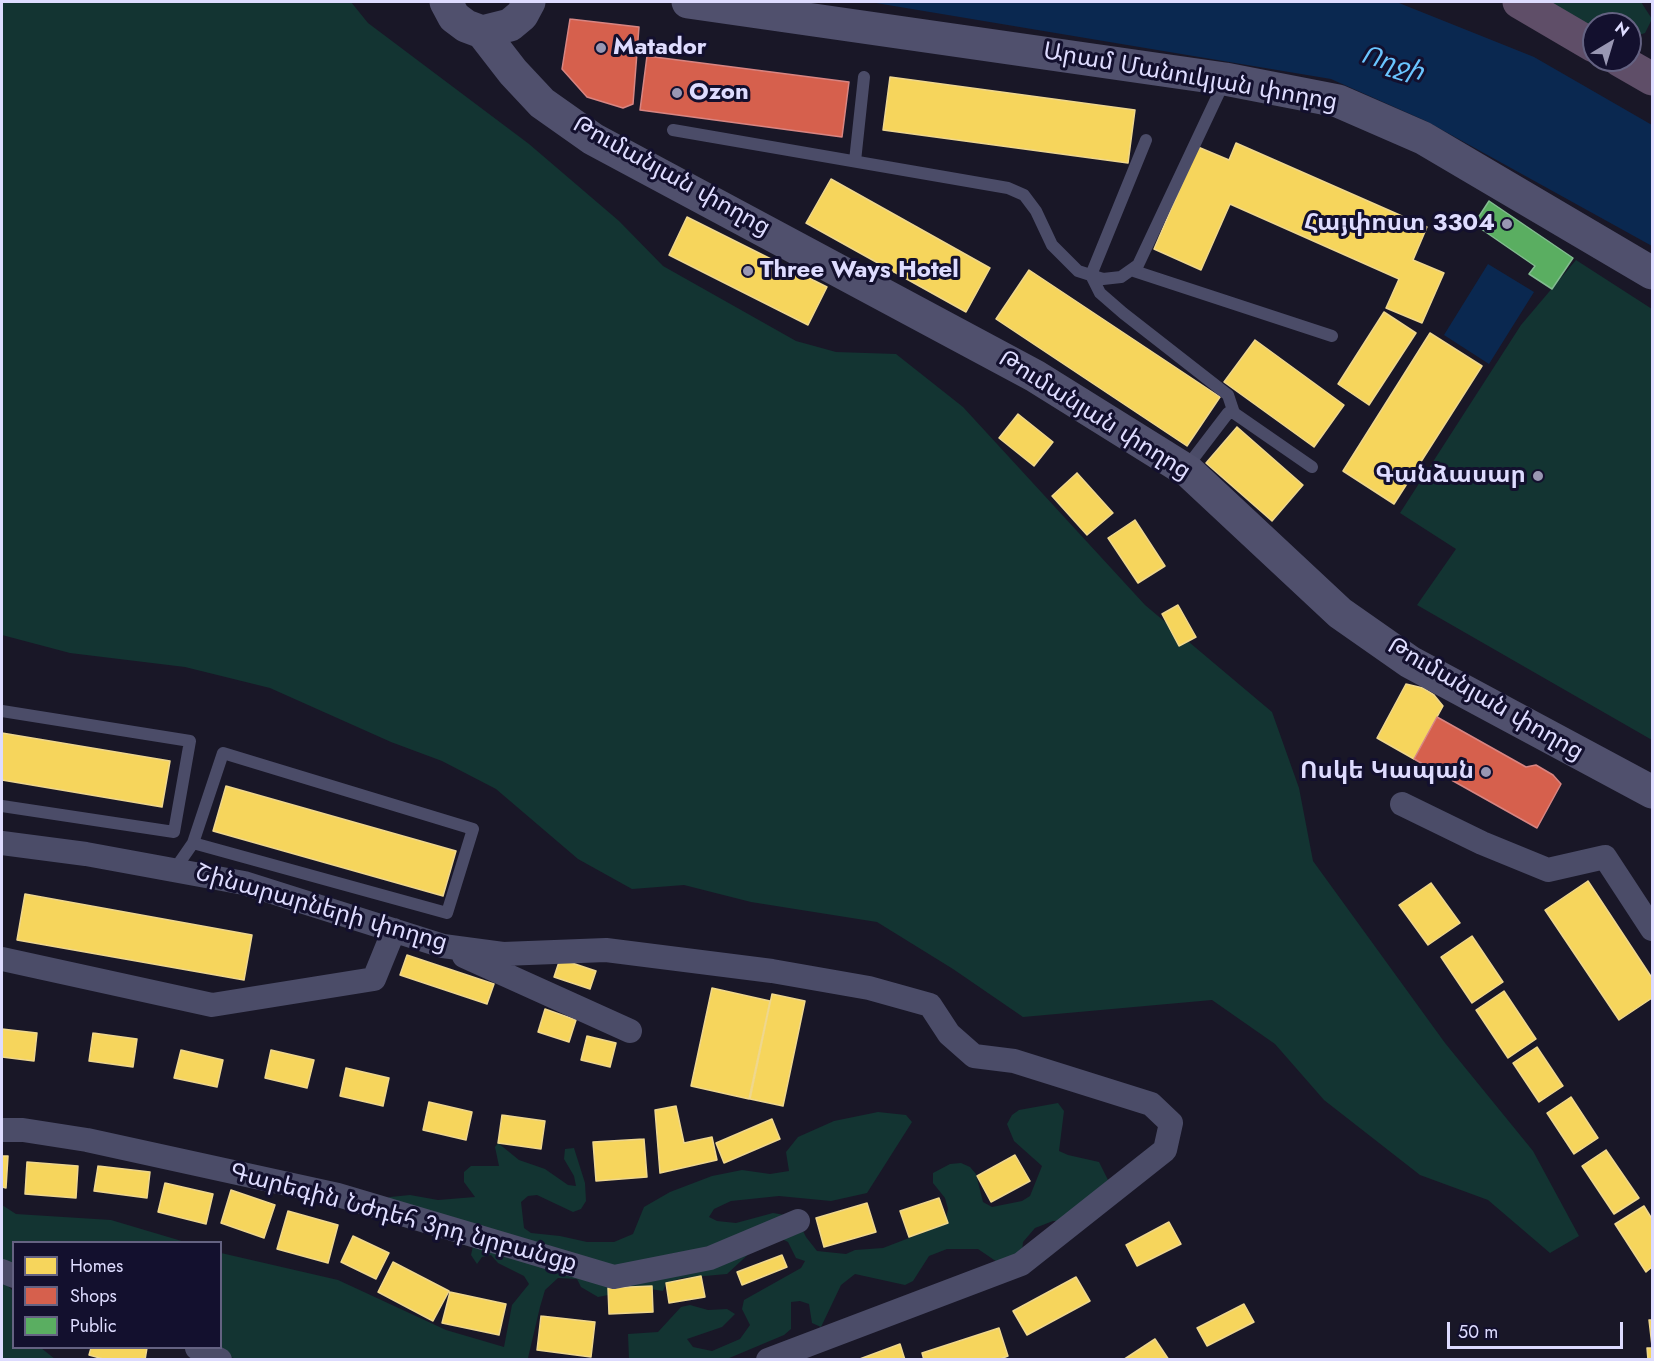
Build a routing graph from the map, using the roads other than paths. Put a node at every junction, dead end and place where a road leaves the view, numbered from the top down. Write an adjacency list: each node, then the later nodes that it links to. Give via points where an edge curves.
1 (446, 2): 4 (street, via 454,17 466,26)
2 (688, 2): 7 (street, Արամ Մանուկյան փողոց)
3 (1519, 2): 5 (highway)
4 (507, 20): 17 (street, Թումանյան փողոց, via 513,72 542,103 593,139 1035,376)
5 (1582, 39)
6 (864, 77): 10 (lane)
7 (1225, 80): 11 (lane, via 1138,265); 12 (street, Արամ Մանուկյան փողոց, via 1338,101 1412,134)
8 (673, 130): 10 (lane)
9 (1146, 140): 13 (lane)
10 (855, 161): 13 (lane, via 996,185 1024,195 1052,245 1078,271)
11 (1131, 270): 13 (lane, via 1121,277 1103,279); 14 (lane)
12 (1653, 273)
13 (1091, 275): 15 (lane, via 1100,292 1122,313 1228,395)
14 (1332, 336)
15 (1234, 412): 16 (lane); 17 (lane, via 1228,413)
16 (1312, 467)
17 (1185, 469): 19 (street, Թումանյան փողոց, via 1340,613 1410,662)
18 (2, 711): 21 (lane, via 190,741 174,832)
19 (1653, 792)
20 (1402, 804): 25 (street, via 1548,870 1605,857)
21 (2, 806)
22 (2, 843): 24 (street, Շինարարների փողոց)
23 (193, 843): 23 (lane, via 223,753 473,829 447,914); 24 (lane)
24 (175, 869): 26 (street, Շինարարների փողոց, via 244,883)
25 (1653, 929)
26 (394, 930): 27 (street, Շինարարների փողոց); 28 (street, via 374,979 212,1005)
27 (442, 946): 29 (street); 34 (street, Շինարարների փողոց, via 503,954 606,950 869,988 930,1005 949,1034 974,1056 1014,1061 1151,1104 1171,1123 1165,1150 1021,1264)
28 (2, 959)
29 (630, 1031)
30 (2, 1131): 31 (street, Գարեգին Նժդեհ 3րդ նրբանցք, via 23,1130 87,1140 338,1195 614,1277 710,1258)
31 (798, 1221)
32 (201, 1349): 33 (street)
33 (220, 1359)
34 (768, 1359)

